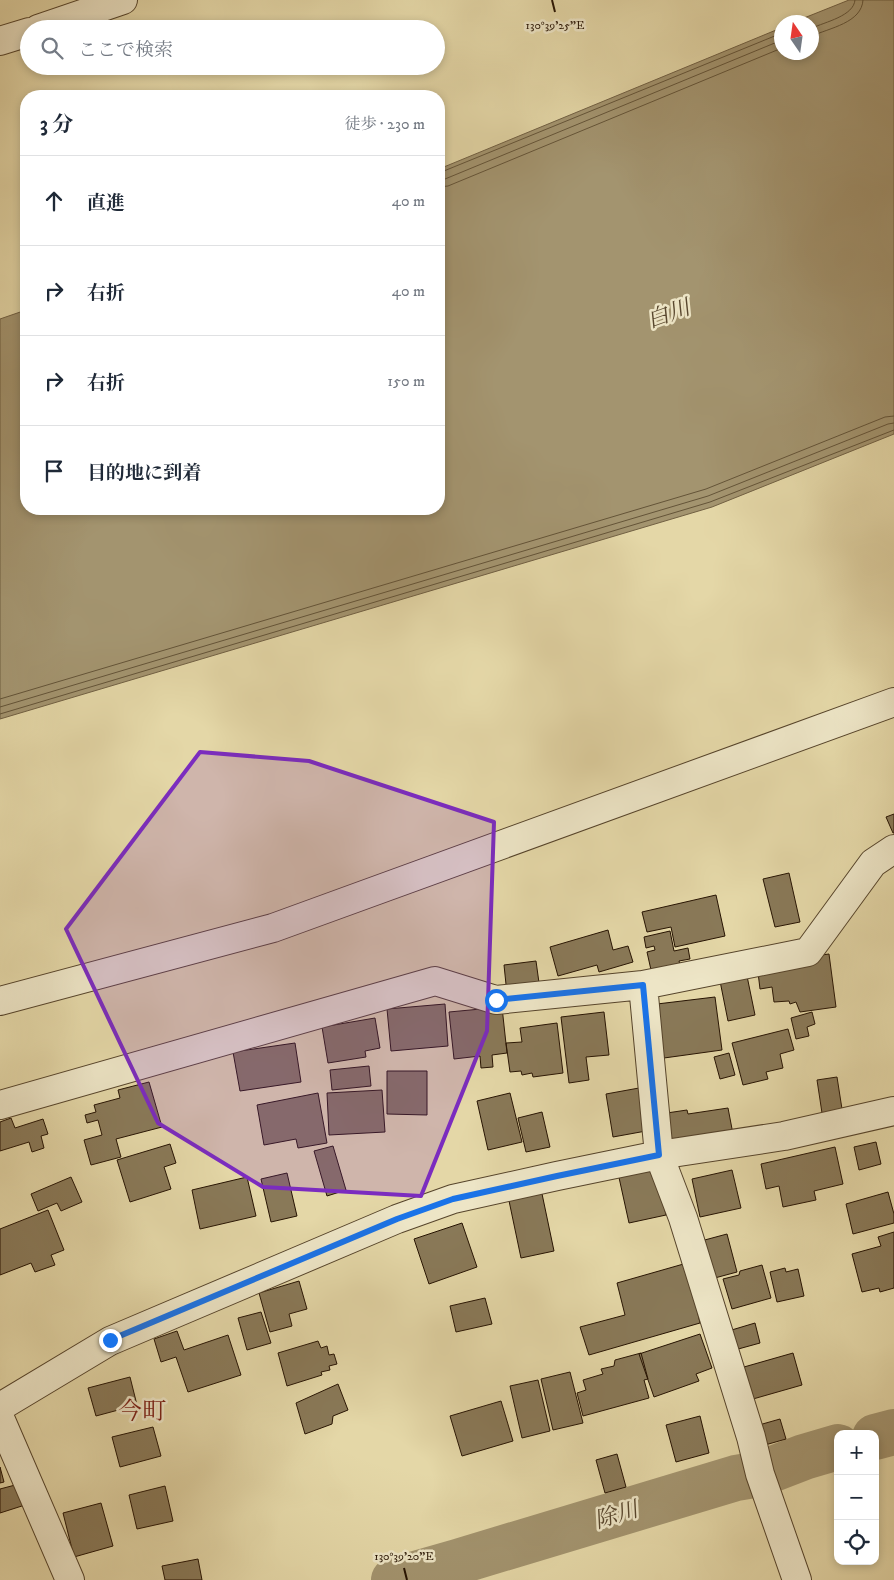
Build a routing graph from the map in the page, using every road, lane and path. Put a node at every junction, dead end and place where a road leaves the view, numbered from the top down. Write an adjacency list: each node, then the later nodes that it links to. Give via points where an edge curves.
1 (123, 0): 2 (street)
2 (64, 20)
3 (20, 35): 4 (street)
4 (0, 41)
5 (894, 702): 8 (street, via 273,928)
6 (894, 849): 7 (street, via 873,863 808,952)
7 (643, 985): 9 (street, via 496,1000 435,981); 11 (street)
8 (0, 1001)
9 (0, 1105)
10 (894, 1111): 11 (street, via 784,1136)
11 (659, 1155): 12 (street, via 453,1199 397,1219 110,1340); 15 (street, via 683,1218 760,1474)
12 (0, 1406)
13 (0, 1418): 14 (street)
14 (70, 1580)
15 (797, 1580)

